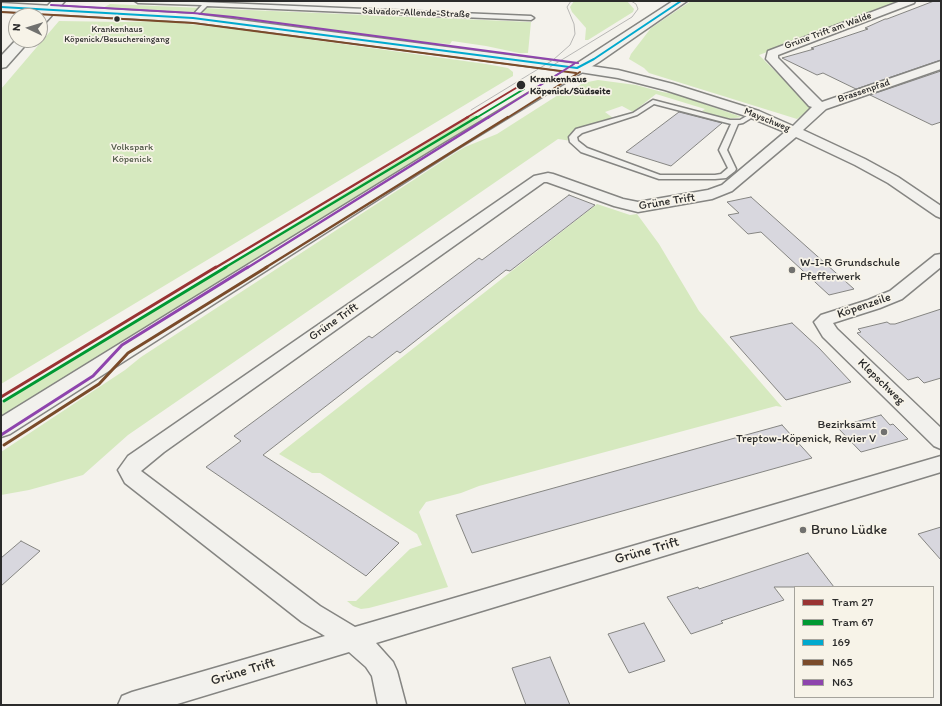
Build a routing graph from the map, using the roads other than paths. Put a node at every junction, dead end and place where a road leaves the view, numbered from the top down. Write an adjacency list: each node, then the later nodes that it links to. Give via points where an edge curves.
1 (138, 1): 6 (lane, Salvador-Allende-Straße)
2 (266, 1): 8 (lane)
3 (308, 1): 10 (lane)
4 (680, 1): 17 (main road)
5 (910, 1): 18 (street, Grüne Trift am Walde, via 772,53 772,59 814,103)
6 (206, 4): 8 (lane, Salvador-Allende-Straße); 12 (lane)
7 (55, 5): 9 (main road); 11 (main road); 12 (main road)
8 (262, 6): 10 (lane, Salvador-Allende-Straße)
9 (1, 7)
10 (303, 8): 13 (lane, Salvador-Allende-Straße)
11 (48, 12)
12 (193, 18): 17 (main road, via 301,30)
13 (531, 18)
14 (16, 48): 15 (main road)
15 (1, 64)
16 (941, 65): 18 (street, Brassenpfad)
17 (577, 68): 19 (street, Mayschweg, via 618,74 669,87); 25 (main road)
18 (821, 106): 21 (street, Brassenpfad)
19 (754, 114): 20 (lane, via 741,122); 21 (street, Mayschweg)
20 (735, 122): 20 (lane, via 653,102 635,114 579,132 573,137 574,142 584,150 660,177 715,177 723,176 732,169 723,150)
21 (795, 131): 22 (street, Mayschweg, via 886,176); 30 (street, Grüne Trift, via 727,188 685,200 633,207 548,177 539,179 156,447 129,470 133,477 303,609)
22 (941, 213)
23 (941, 259): 24 (street, Köpenzeile, via 896,295)
24 (823, 322): 28 (street, Klepschweg, via 830,333)
25 (125, 349): 26 (main road); 27 (main road, via 96,380)
26 (1, 428)
27 (1, 441)
28 (941, 441)
29 (941, 464): 30 (street, Grüne Trift)
30 (353, 639): 31 (street, Grüne Trift); 32 (street, via 384,671)
31 (132, 705)
32 (392, 705)

